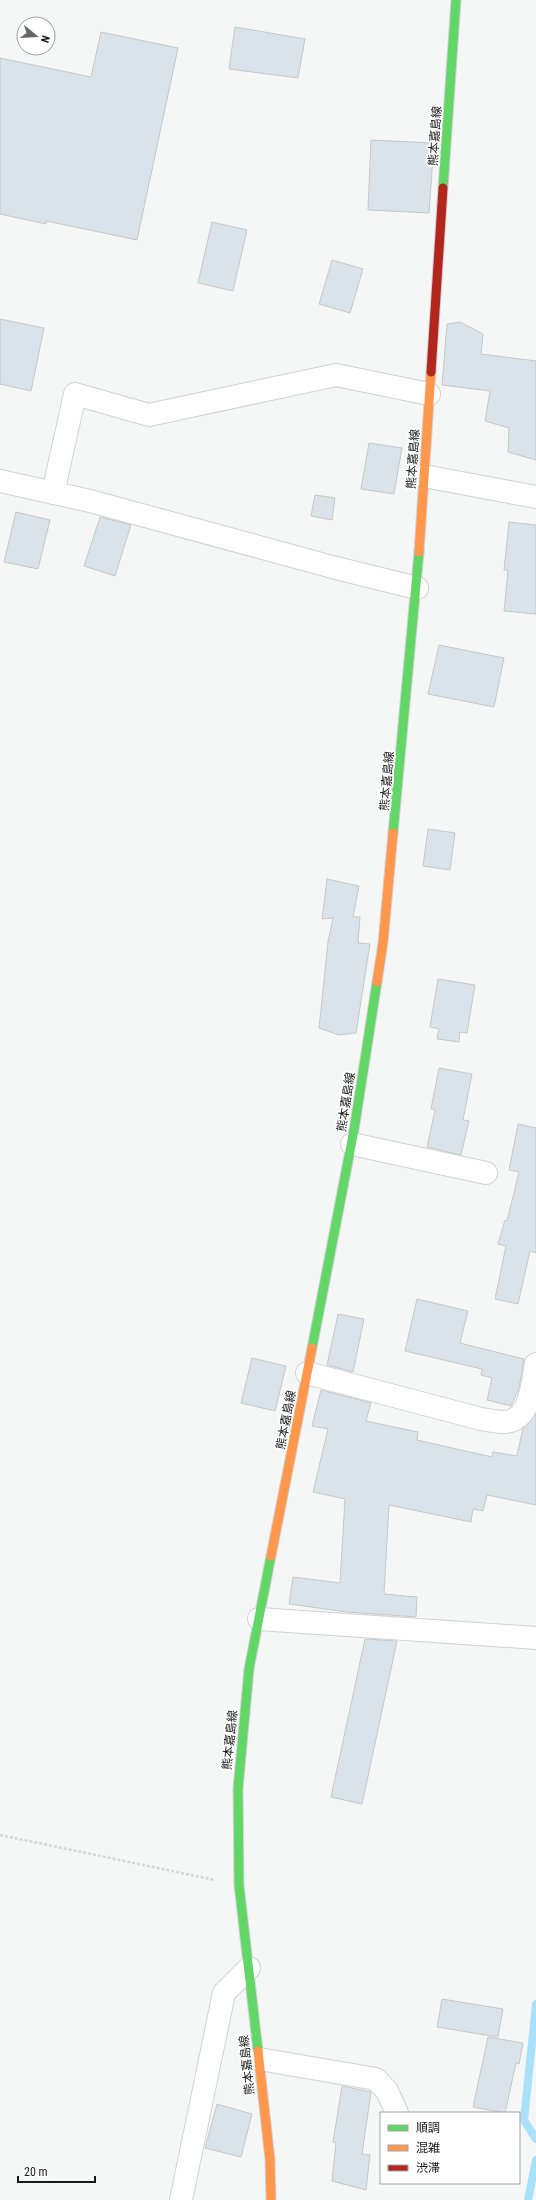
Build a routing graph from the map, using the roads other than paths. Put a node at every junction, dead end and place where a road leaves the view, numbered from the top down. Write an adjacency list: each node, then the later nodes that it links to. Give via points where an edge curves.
1 (456, 0): 2 (main road, 熊本嘉島線)
2 (429, 394): 3 (main road, 熊本嘉島線); 5 (street, via 336,375 149,415 75,394)
3 (424, 476): 6 (street); 7 (main road, 熊本嘉島線)
4 (0, 481): 5 (street)
5 (53, 493): 7 (street)
6 (536, 497)
7 (417, 588): 8 (main road, 熊本嘉島線, via 383,943)
8 (352, 1144): 9 (street); 11 (main road, 熊本嘉島線)
9 (486, 1173)
10 (536, 1364): 11 (street, via 526,1407 521,1416 505,1422 481,1419)
11 (307, 1373): 12 (main road, 熊本嘉島線)
12 (259, 1618): 13 (street); 14 (main road, 熊本嘉島線, via 249,1669 238,1788 239,1885)
13 (536, 1638)
14 (249, 1968): 15 (main road, 熊本嘉島線); 17 (street, via 224,1993)
15 (259, 2059): 16 (street, via 376,2079 387,2091); 18 (main road, 熊本嘉島線, via 270,2160)
16 (397, 2112)
17 (181, 2200)
18 (271, 2200)

